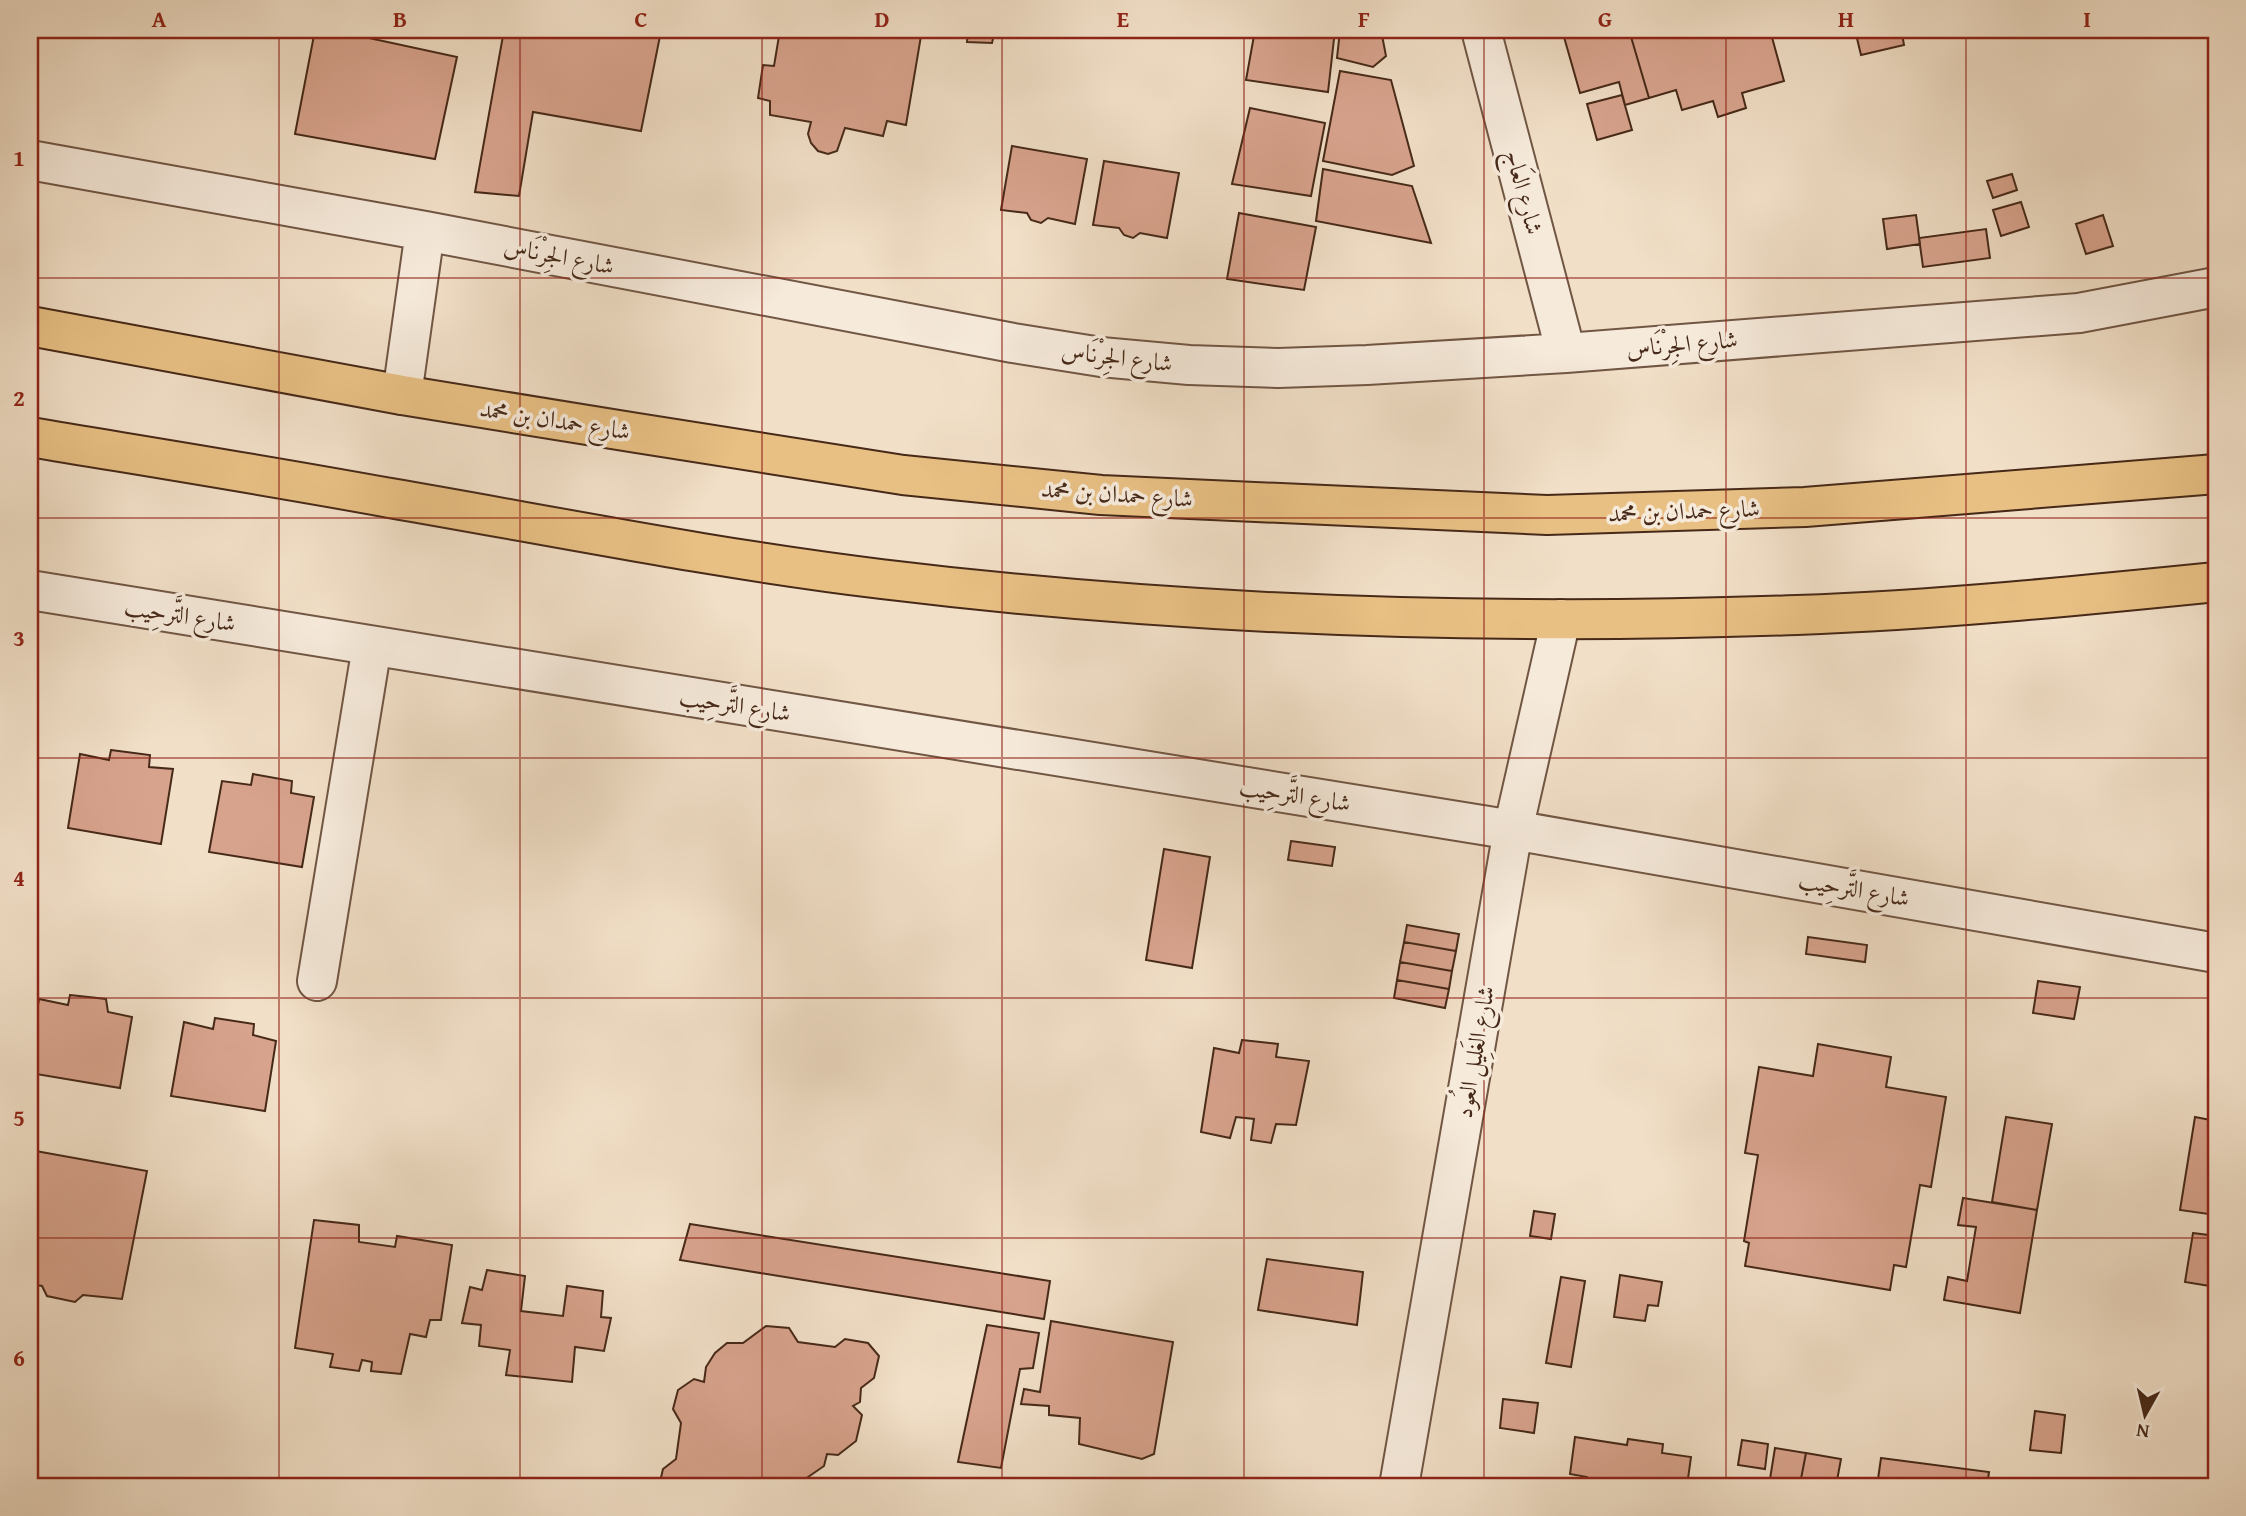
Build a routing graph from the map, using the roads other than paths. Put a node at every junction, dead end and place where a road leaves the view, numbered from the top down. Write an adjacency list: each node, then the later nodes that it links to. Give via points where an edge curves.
1 (1481, 30): 6 (street, شارع العَاج)
2 (30, 160): 3 (street, شارع الجِرْنَاس)
3 (425, 231): 6 (street, شارع الجِرْنَاس, via 1101,357 1278,368); 7 (street)
4 (2216, 287): 6 (street, شارع الجِرْنَاس, via 2079,313)
5 (30, 326): 7 (main road, شارع حمدان بن محمد)
6 (1566, 353)
7 (402, 395): 9 (main road, شارع حمدان بن محمد, via 903,475 1101,495 1352,507 1547,515 1805,507)
8 (30, 438): 14 (main road, via 880,579 1313,614)
9 (2216, 474)
10 (2216, 582): 12 (main road)
11 (30, 590): 15 (street, شارع التَّرحِيب)
12 (2068, 597): 13 (main road); 14 (main road, via 1801,615)
13 (2216, 606)
14 (1561, 619): 16 (street, شارع الغَلِيل العُود)
15 (372, 646): 16 (street, شارع التَّرحِيب); 18 (street)
16 (1513, 830): 17 (street, شارع التَّرحِيب); 19 (street, شارع الغَلِيل العُود)
17 (2216, 953)
18 (317, 981)
19 (1399, 1486)

